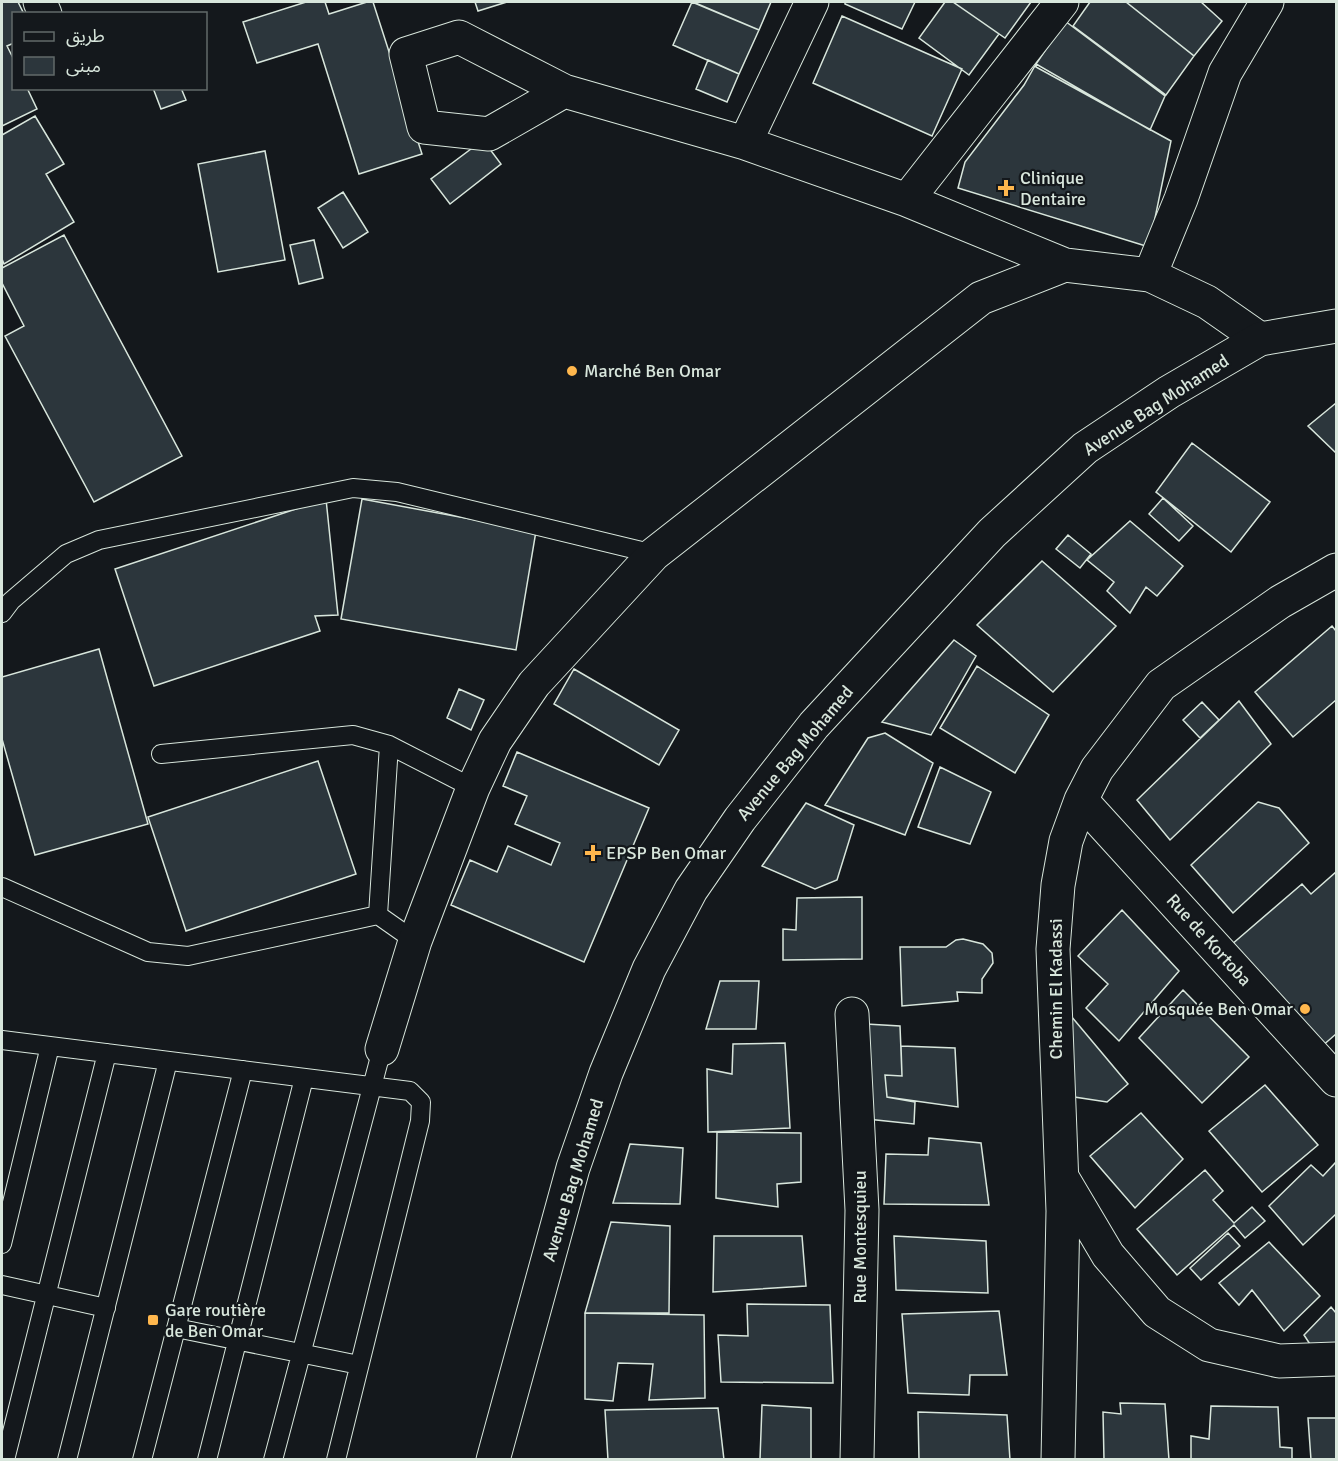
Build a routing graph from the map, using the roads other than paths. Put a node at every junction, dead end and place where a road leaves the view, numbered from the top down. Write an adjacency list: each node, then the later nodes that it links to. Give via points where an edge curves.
1 (812, 2): 5 (street)
2 (1062, 2): 6 (street)
3 (1267, 2): 8 (street, via 1225,73)
4 (564, 91): 5 (street)
5 (745, 143): 6 (street)
6 (907, 200): 7 (street)
7 (1065, 265): 8 (street); 11 (street, via 981,298)
8 (1150, 275): 10 (street, via 1207,302)
9 (1336, 326): 10 (street, Avenue Bag Mohamed)
10 (1260, 339): 47 (street, Avenue Bag Mohamed, via 1085,448 992,533 814,725 740,819 691,890 649,969 606,1073 573,1168)
11 (654, 554): 13 (lane, via 397,492 353,488 99,540 66,554); 16 (street, via 534,684 495,741)
12 (1335, 573): 17 (street, Chemin El Kadassi, via 1263,614 1161,685 1097,769)
13 (2, 613)
14 (389, 745): 15 (lane, via 353,735); 16 (lane); 19 (lane)
15 (161, 754)
16 (473, 788): 20 (street)
17 (1081, 800): 29 (street, Rue de Kortoba); 31 (street, Chemin El Kadassi, via 1065,841 1053,949)
18 (2, 886): 19 (lane, via 148,952 188,956)
19 (378, 915): 20 (lane)
20 (416, 941): 24 (street)
21 (852, 1014): 48 (street, Rue Montesquieu, via 862,1210)
22 (2, 1040): 23 (lane)
23 (50, 1046): 25 (lane); 32 (lane)
24 (382, 1049): 30 (lane)
25 (107, 1053): 26 (lane); 34 (lane)
26 (168, 1061): 27 (lane); 35 (lane)
27 (243, 1070): 28 (lane); 36 (lane)
28 (304, 1078): 30 (lane); 37 (lane)
29 (1336, 1080)
30 (371, 1087): 38 (lane); 40 (lane, via 410,1091 421,1102 420,1121)
31 (1060, 1174): 39 (street, via 1108,1255 1157,1312 1209,1345 1279,1361); 49 (street, Chemin El Kadassi, via 1063,1210)
32 (2, 1244)
33 (2, 1286): 34 (lane)
34 (46, 1296): 35 (lane); 41 (lane)
35 (106, 1308): 42 (lane)
36 (176, 1328): 37 (lane); 43 (lane)
37 (237, 1340): 38 (lane); 44 (lane)
38 (301, 1353): 40 (lane); 45 (lane)
39 (1336, 1359)
40 (359, 1365): 46 (lane)
41 (5, 1460)
42 (67, 1460)
43 (142, 1460)
44 (207, 1460)
45 (273, 1460)
46 (336, 1460)
47 (493, 1460)
48 (857, 1460)
49 (1058, 1460)

